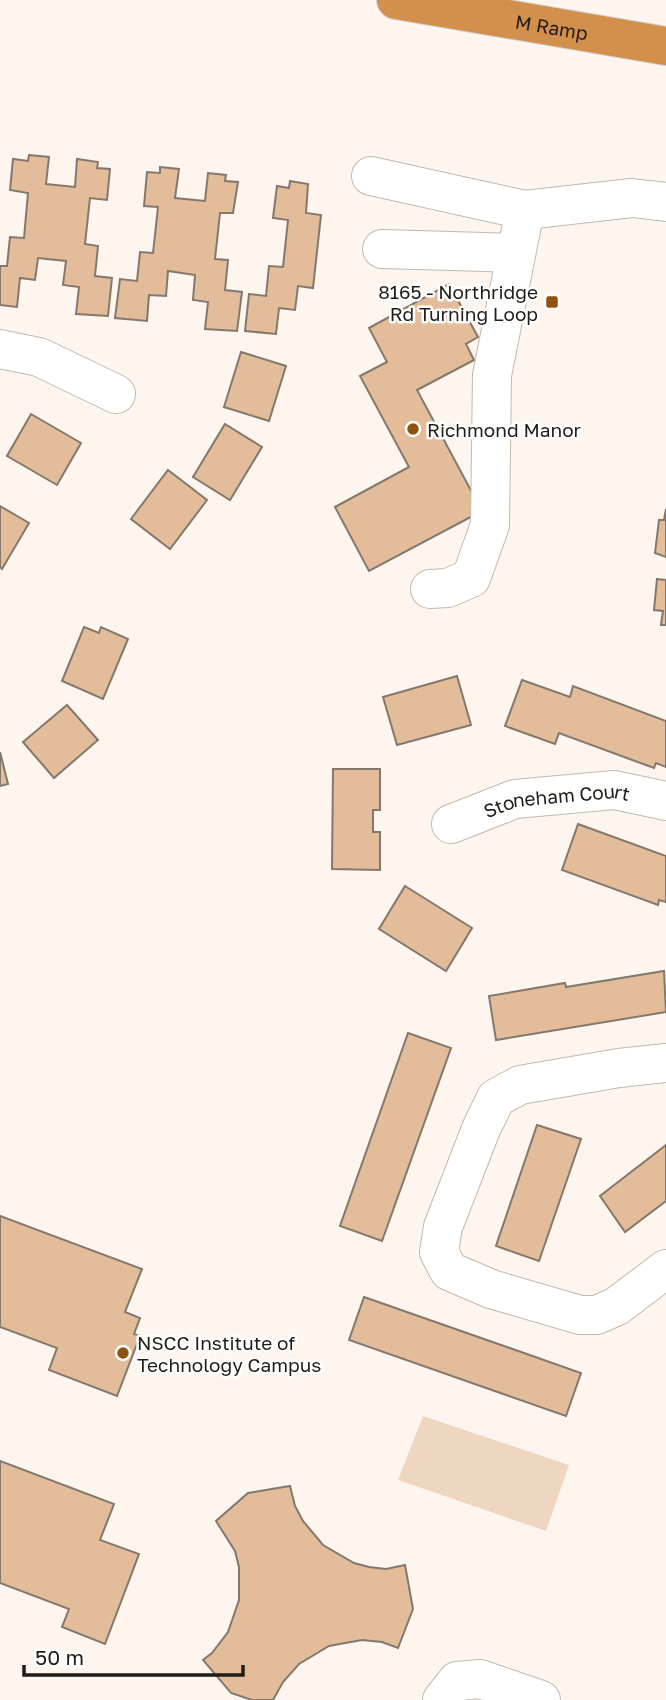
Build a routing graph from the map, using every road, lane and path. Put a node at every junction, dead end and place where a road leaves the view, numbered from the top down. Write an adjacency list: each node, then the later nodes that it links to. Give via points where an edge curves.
1 (396, 0): 2 (highway, M Ramp)
2 (666, 46)
3 (371, 176): 5 (street)
4 (666, 202): 5 (street, via 632,198)
5 (525, 210): 7 (street)
6 (382, 248): 7 (street)
7 (516, 253): 10 (street, via 492,374 490,525 471,578 448,588)
8 (0, 349): 9 (street, via 39,357)
9 (116, 394)
10 (429, 589)
11 (666, 802): 12 (street, Stoneham Court, via 614,790 515,799)
12 (451, 824)
13 (666, 1063): 14 (street, via 520,1085 496,1098 443,1227 439,1252 449,1272 580,1315 597,1315 617,1306)
14 (666, 1269)
15 (442, 1700): 16 (street, via 457,1681 480,1679)
16 (541, 1700)

